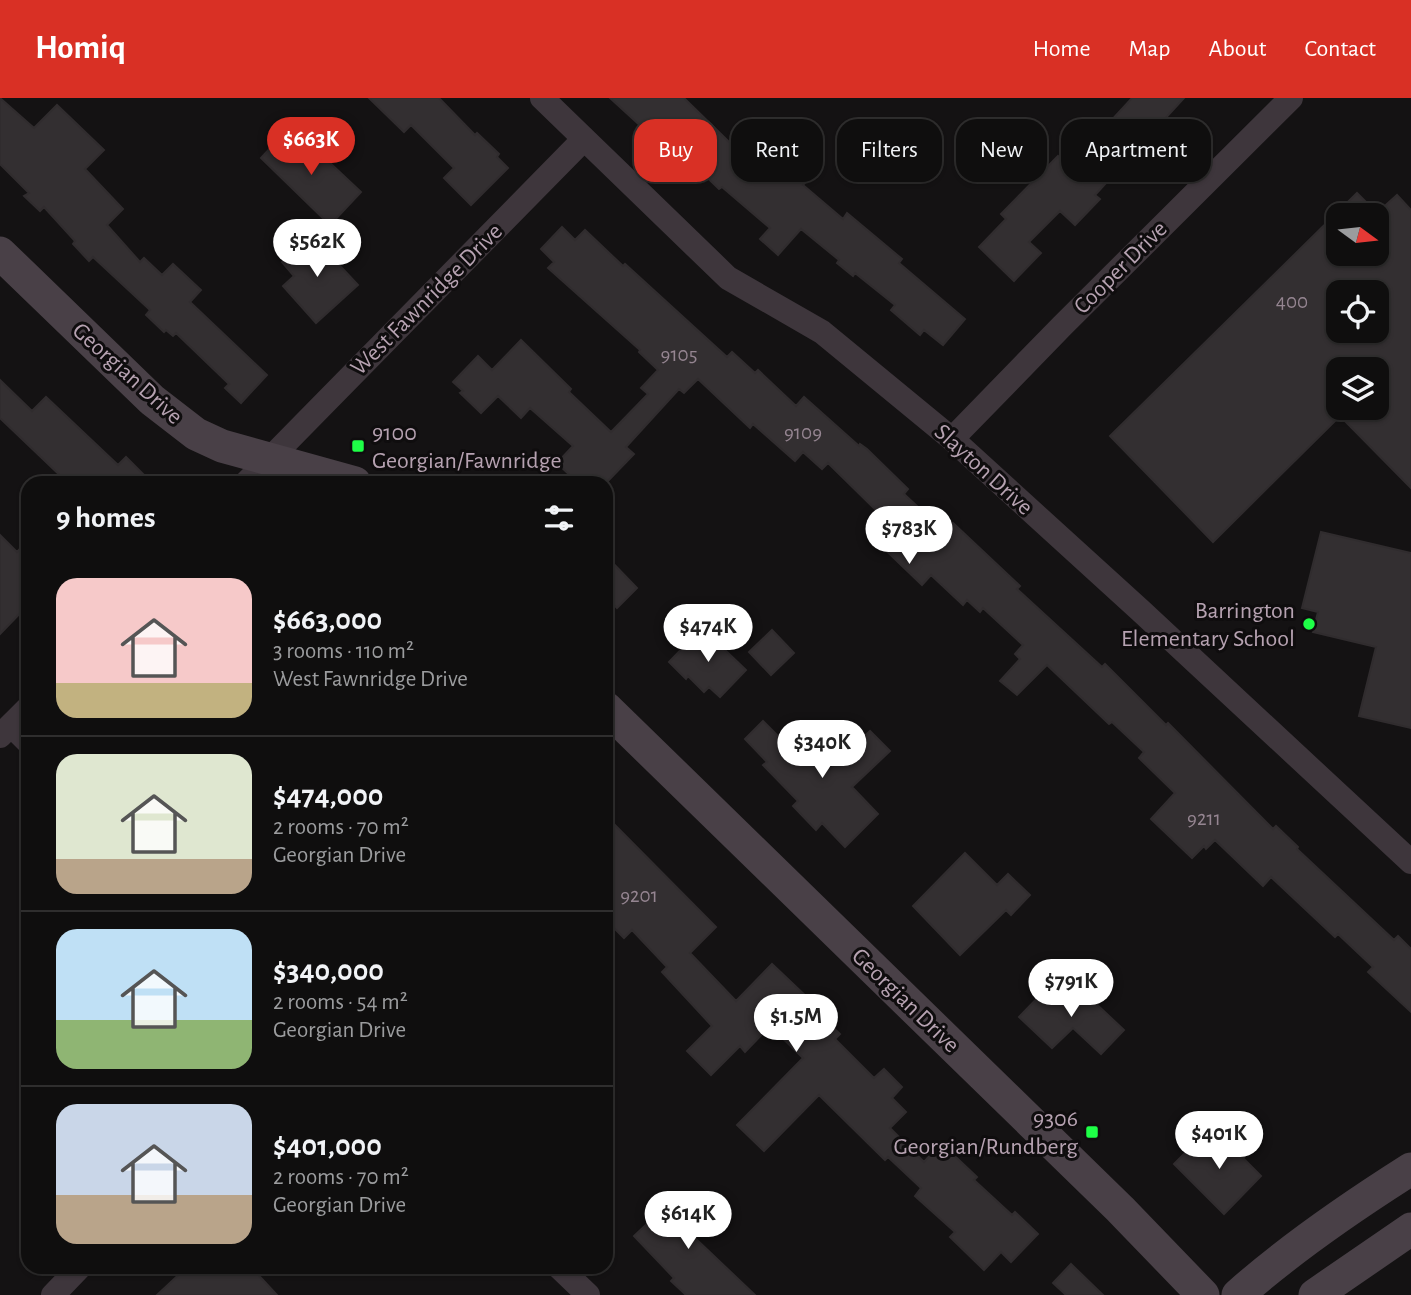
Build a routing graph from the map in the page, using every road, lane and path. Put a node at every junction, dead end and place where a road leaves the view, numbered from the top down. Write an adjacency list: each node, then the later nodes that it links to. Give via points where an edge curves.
1 (542, 98): 3 (street, Slayton Drive)
2 (1291, 98): 5 (street, Cooper Drive)
3 (584, 139): 5 (street, Slayton Drive, via 728,278 822,332); 6 (street, West Fawnridge Drive)
4 (0, 253): 6 (street, Georgian Drive, via 152,400 196,434)
5 (952, 439): 10 (street, Slayton Drive)
6 (269, 459): 7 (street, West Fawnridge Drive); 8 (street, Georgian Drive)
7 (253, 476)
8 (330, 476)
9 (613, 715): 17 (street, Georgian Drive, via 1121,1209)
10 (1411, 862)
11 (1411, 1169): 18 (street, via 1358,1203)
12 (1411, 1229): 19 (street)
13 (73, 1274): 15 (street)
14 (566, 1274): 16 (street)
15 (53, 1295)
16 (588, 1295)
17 (1203, 1295)
18 (1238, 1295)
19 (1315, 1295)

